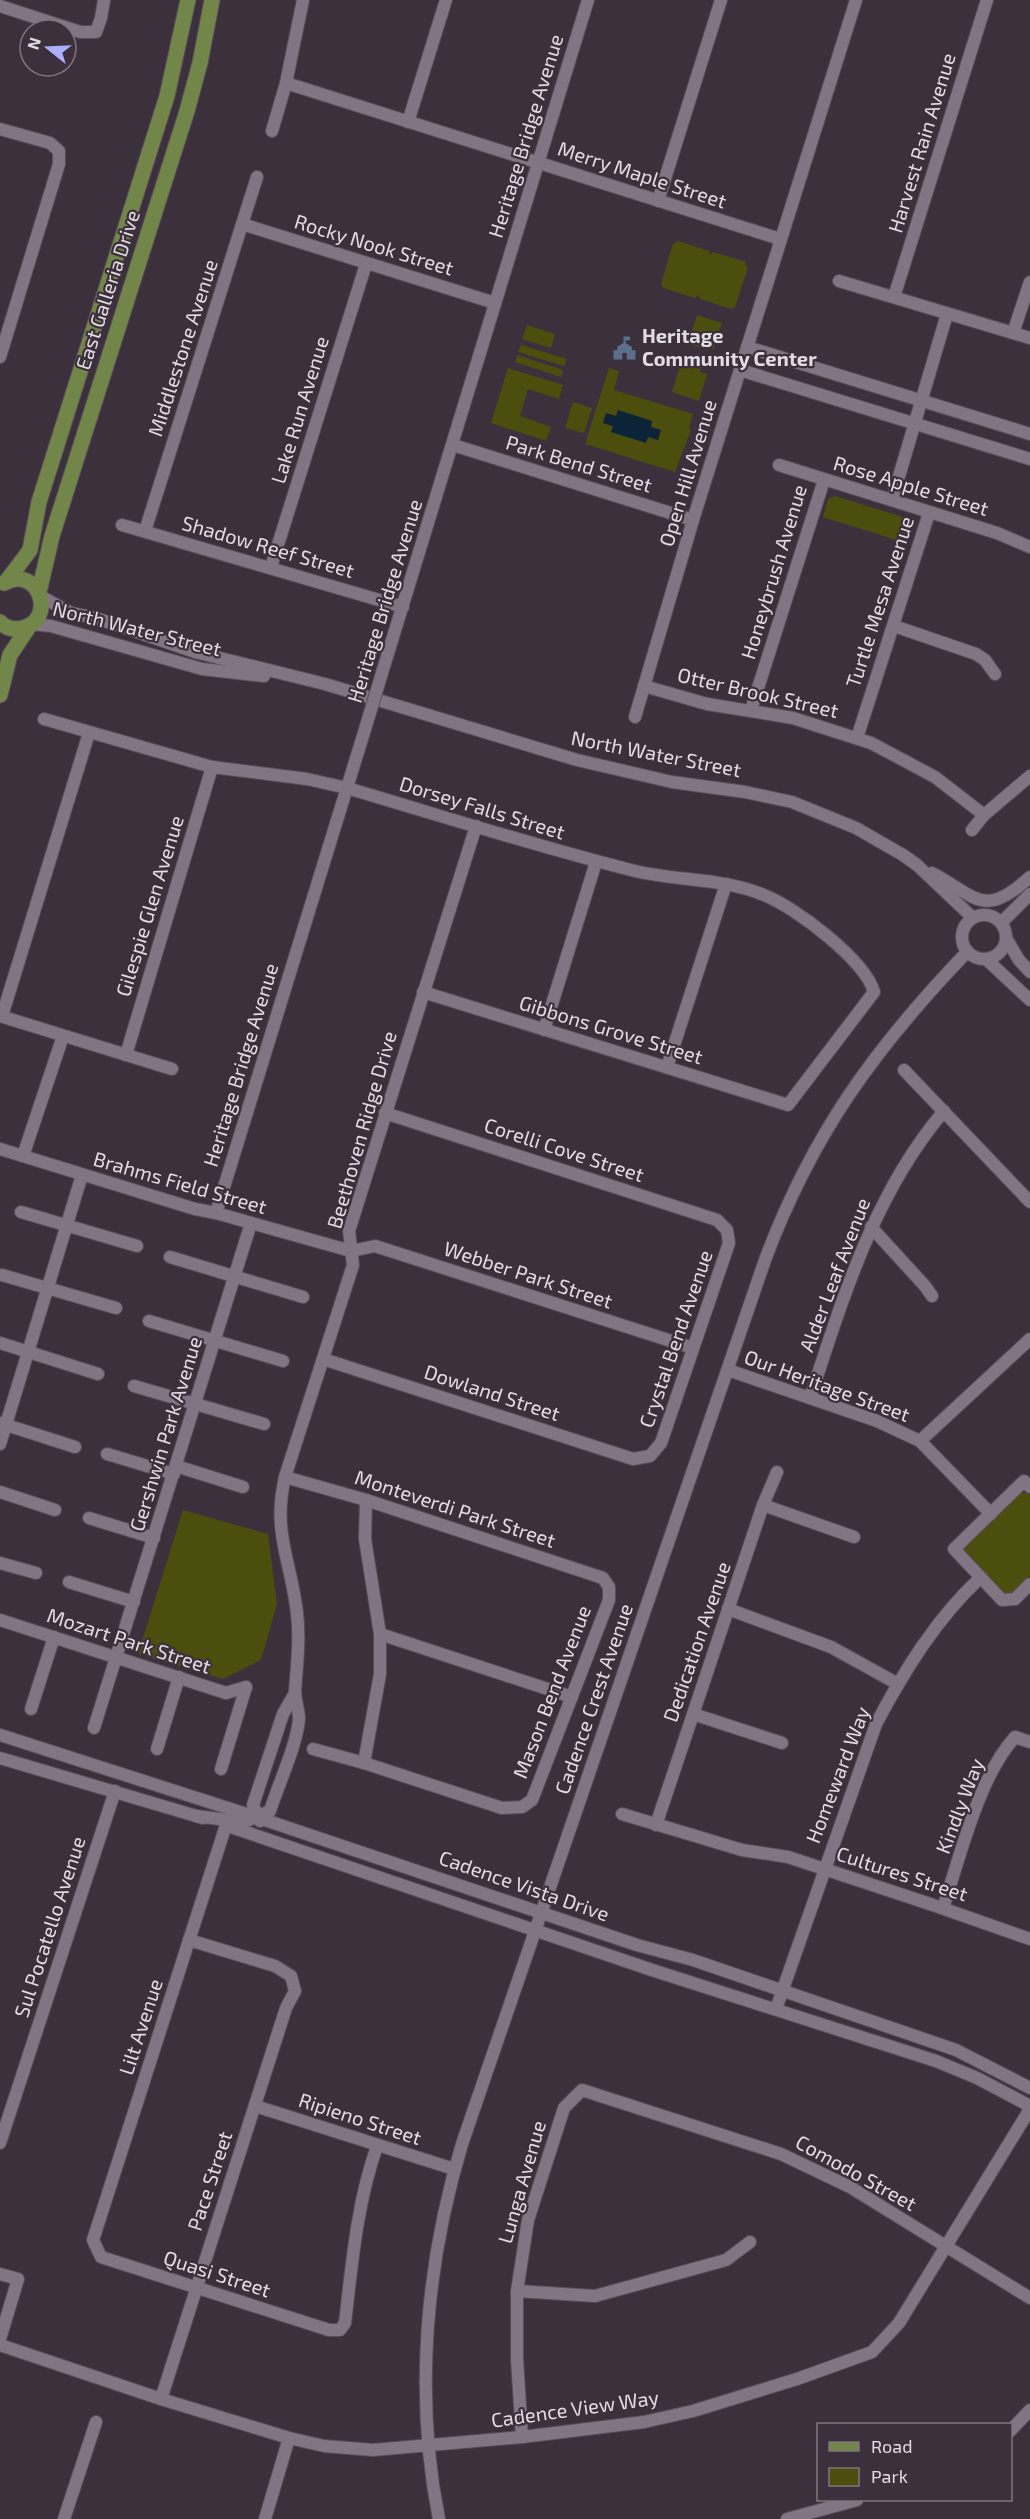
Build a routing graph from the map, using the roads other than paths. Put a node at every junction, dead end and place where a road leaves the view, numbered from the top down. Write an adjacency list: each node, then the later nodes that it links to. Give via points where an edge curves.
1 (104, 0): 10 (street, via 96,32 80,32)
2 (188, 0): 45 (main road, East Galleria Drive, via 166,96 39,502 30,550)
3 (212, 0): 46 (main road, East Galleria Drive, via 187,111 52,536)
4 (303, 0): 11 (street)
5 (446, 0): 12 (street)
6 (588, 0): 15 (street, Heritage Bridge Avenue)
7 (721, 0): 17 (street)
8 (856, 0): 19 (street, Open Hill Avenue)
9 (987, 0): 23 (street, Harvest Rain Avenue)
10 (0, 6)
11 (286, 83): 12 (street, Merry Maple Street); 14 (street)
12 (408, 122): 15 (street, Merry Maple Street)
13 (0, 129): 29 (street, via 50,143 59,151 59,164)
14 (272, 131)
15 (537, 163): 17 (street, Merry Maple Street); 24 (street, Heritage Bridge Avenue)
16 (256, 177): 18 (street, Middlestone Avenue)
17 (658, 201): 19 (street, Merry Maple Street)
18 (242, 224): 20 (street, Rocky Nook Street); 42 (street, Middlestone Avenue)
19 (780, 240): 28 (street, Open Hill Avenue)
20 (366, 264): 24 (street, Rocky Nook Street); 44 (street, Lake Run Avenue)
21 (839, 281): 23 (street)
22 (1030, 282): 26 (street)
23 (894, 297): 25 (street)
24 (495, 303): 34 (street, Heritage Bridge Avenue)
25 (947, 315): 26 (street); 31 (street)
26 (1013, 333): 27 (street)
27 (1030, 338)
28 (747, 347): 30 (street, Open Hill Avenue); 31 (street)
29 (0, 357)
30 (740, 370): 32 (street); 40 (street, Open Hill Avenue)
31 (922, 400): 32 (street); 33 (street)
32 (915, 424): 35 (street); 38 (street)
33 (1030, 434)
34 (453, 445): 40 (street, Park Bend Street); 47 (street, Heritage Bridge Avenue)
35 (1030, 459)
36 (779, 465): 37 (street, Rose Apple Street)
37 (824, 480): 38 (street, Rose Apple Street); 55 (street, Honeybrush Avenue)
38 (892, 500): 39 (street, Rose Apple Street)
39 (929, 513): 43 (street, Rose Apple Street); 50 (street, Turtle Mesa Avenue)
40 (693, 520): 53 (street, Open Hill Avenue)
41 (122, 525): 42 (street, Shadow Reef Street)
42 (144, 531): 44 (street, Shadow Reef Street)
43 (1030, 547)
44 (272, 567): 47 (street, Shadow Reef Street)
45 (2, 584): 46 (main road, via 26,581)
46 (39, 594): 49 (main road, East Galleria Drive, via 42,608); 52 (street, North Water Street, via 71,613 195,652)
47 (403, 607): 62 (street, Heritage Bridge Avenue, bridge)
48 (0, 622): 49 (main road, via 20,629)
49 (31, 625): 52 (street, North Water Street, via 51,626 202,669); 54 (main road, via 10,655)
50 (894, 626): 51 (street, via 976,654); 59 (street, Turtle Mesa Avenue)
51 (995, 674)
52 (304, 680): 67 (street, North Water Street, via 587,763 792,802 856,828)
53 (644, 686): 55 (street, Otter Brook Street, via 695,701); 56 (street, Open Hill Avenue)
54 (0, 695)
55 (751, 710): 59 (street, Otter Brook Street)
56 (635, 717)
57 (44, 719): 58 (street, Dorsey Falls Street)
58 (89, 733): 60 (street, Dorsey Falls Street); 79 (street)
59 (857, 738): 63 (street, Otter Brook Street, via 927,772)
60 (212, 767): 62 (street, Dorsey Falls Street, via 286,775); 82 (street, Gilespie Glen Avenue)
61 (1030, 776): 63 (street)
62 (347, 788): 64 (street, Dorsey Falls Street); 94 (street, Heritage Bridge Avenue)
63 (984, 815): 65 (street)
64 (476, 826): 66 (street, Dorsey Falls Street); 77 (street, Beethoven Ridge Drive)
65 (972, 830)
66 (596, 862): 69 (street, Dorsey Falls Street, via 648,874); 80 (street)
67 (917, 865): 68 (street, via 969,897 981,900 1006,896); 71 (street, North Water Street)
68 (1030, 877)
69 (726, 884): 83 (street); 86 (street, Dorsey Falls Street, via 763,894 806,918 863,971 874,992)
70 (1030, 894): 72 (street)
71 (973, 918): 72 (street, via 988,915); 74 (street, via 963,929)
72 (1001, 923): 73 (street)
73 (1006, 938): 75 (street, via 1002,950); 76 (street)
74 (967, 952): 75 (street); 116 (street, Cadence Crest Avenue, via 887,1040 822,1136 775,1234)
75 (986, 959): 78 (street)
76 (1030, 972)
77 (423, 992): 80 (street, Gibbons Grove Street); 88 (street, Beethoven Ridge Drive)
78 (1030, 1000)
79 (1, 1016): 81 (street)
80 (544, 1030): 83 (street, Gibbons Grove Street)
81 (63, 1036): 82 (street); 90 (street)
82 (126, 1055): 84 (street)
83 (667, 1067): 86 (street, Gibbons Grove Street)
84 (172, 1070)
85 (904, 1070): 87 (street)
86 (788, 1104)
87 (944, 1111): 92 (street); 97 (street, Alder Leaf Avenue, via 923,1135)
88 (384, 1113): 98 (street, Corelli Cove Street, via 717,1220); 100 (street, Beethoven Ridge Drive, via 349,1232)
89 (0, 1149): 90 (street, Brahms Field Street)
90 (24, 1156): 91 (street, Brahms Field Street)
91 (82, 1175): 94 (street, Brahms Field Street); 96 (street)
92 (1030, 1202)
93 (21, 1212): 96 (street)
94 (216, 1213): 95 (street, Brahms Field Street)
95 (251, 1223): 100 (street, Brahms Field Street); 103 (street, Gershwin Park Avenue)
96 (66, 1225): 99 (street); 104 (street)
97 (872, 1227): 105 (street); 119 (street, Alder Leaf Avenue, via 839,1308)
98 (728, 1230): 112 (street, Crystal Bend Avenue, via 729,1242)
99 (137, 1246)
100 (351, 1251): 112 (street, Webber Park Street, via 375,1246); 114 (street, Beethoven Ridge Drive, via 353,1265)
101 (170, 1257): 103 (street)
102 (2, 1275): 104 (street)
103 (235, 1276): 106 (street); 110 (street, Gershwin Park Avenue)
104 (47, 1288): 107 (street); 113 (street)
105 (932, 1296)
106 (303, 1297)
107 (116, 1308)
108 (149, 1321): 110 (street)
109 (1030, 1339): 123 (street)
110 (215, 1340): 115 (street); 120 (street, Gershwin Park Avenue)
111 (0, 1343): 113 (street)
112 (693, 1348): 127 (street, Crystal Bend Avenue, via 661,1443)
113 (28, 1352): 117 (street); 121 (street)
114 (323, 1359): 127 (street, Dowland Street, via 633,1459); 130 (street, Beethoven Ridge Drive)
115 (283, 1361)
116 (728, 1370): 119 (street, Our Heritage Street); 179 (street, Cadence Crest Avenue)
117 (98, 1374)
118 (134, 1386): 120 (street)
119 (810, 1398): 123 (street, Our Heritage Street)
120 (195, 1404): 122 (street); 128 (street, Gershwin Park Avenue)
121 (3, 1424): 124 (street); 125 (street)
122 (264, 1424)
123 (920, 1441): 137 (street, Our Heritage Street)
124 (0, 1444)
125 (75, 1447)
126 (107, 1454): 128 (street)
127 (650, 1455)
128 (175, 1470): 131 (street); 140 (street, Gershwin Park Avenue)
129 (777, 1472): 135 (street, Dedication Avenue)
130 (285, 1477): 134 (street, Monteverdi Park Street); 155 (street, Beethoven Ridge Drive, via 280,1528 297,1612 299,1661)
131 (243, 1487)
132 (1030, 1487): 137 (street, via 1024,1481)
133 (0, 1492): 136 (street)
134 (366, 1500): 146 (street, Monteverdi Park Street, via 603,1578); 150 (street, via 365,1539)
135 (763, 1505): 139 (street); 148 (street, Dedication Avenue)
136 (55, 1510)
137 (991, 1514): 143 (street, via 954,1549)
138 (89, 1518): 140 (street)
139 (854, 1537)
140 (154, 1538): 147 (street, Gershwin Park Avenue)
141 (0, 1563): 142 (street)
142 (36, 1573)
143 (980, 1578): 145 (street, via 997,1597 1009,1601); 154 (street, Homeward Way, via 934,1629)
144 (69, 1582): 147 (street)
145 (1030, 1584)
146 (609, 1587): 156 (street, Mason Bend Avenue, via 609,1600)
147 (134, 1602): 152 (street, Gershwin Park Avenue)
148 (728, 1610): 154 (street, via 831,1647); 158 (street, Dedication Avenue)
149 (0, 1620): 151 (street, Mozart Park Street)
150 (380, 1634): 156 (street); 166 (street, via 380,1674)
151 (54, 1637): 152 (street, Mozart Park Street); 157 (street)
152 (118, 1657): 153 (street, Mozart Park Street); 159 (street, Gershwin Park Avenue)
153 (179, 1677): 163 (street); 167 (street, Mozart Park Street, via 226,1693 246,1687)
154 (898, 1684): 175 (street, Homeward Way, via 876,1724)
155 (295, 1693): 171 (street, Beethoven Ridge Drive, via 283,1714 253,1806); 171 (street, Beethoven Ridge Drive, via 299,1719 293,1743 270,1811)
156 (572, 1697): 166 (street, Mason Bend Avenue, via 532,1800 522,1807 502,1808)
157 (31, 1708)
158 (693, 1714): 162 (street); 173 (street, Dedication Avenue)
159 (94, 1728)
160 (0, 1735): 171 (street, Cadence Vista Drive)
161 (1030, 1742): 178 (street, Kindly Way, via 1015,1737 1003,1749 986,1780)
162 (782, 1743)
163 (157, 1749)
164 (313, 1749): 166 (street)
165 (0, 1758): 168 (street, Cadence Vista Drive)
166 (364, 1763)
167 (221, 1769)
168 (115, 1791): 170 (street, Cadence Vista Drive); 189 (street, Sul Pocatello Avenue)
169 (622, 1814): 173 (street, Cultures Street)
170 (196, 1816): 171 (street, via 239,1822); 172 (street, Cadence Vista Drive)
171 (259, 1818): 174 (street); 176 (street, Cadence Vista Drive)
172 (226, 1825): 174 (street, Cadence Vista Drive); 182 (street, Lilt Avenue)
173 (656, 1825): 175 (street, Cultures Street)
174 (271, 1840): 177 (street, Cadence Vista Drive)
175 (824, 1868): 178 (street, Cultures Street); 183 (street, Homeward Way)
176 (412, 1869): 177 (street); 179 (street, Cadence Vista Drive)
177 (398, 1884): 180 (street, Cadence Vista Drive)
178 (944, 1908): 181 (street, Cultures Street)
179 (542, 1912): 180 (street, Cadence Crest Avenue); 183 (street, Cadence Vista Drive)
180 (536, 1930): 184 (street, Cadence Vista Drive); 191 (street, Cadence Crest Avenue)
181 (1030, 1939)
182 (189, 1940): 187 (street, Pace Street, via 275,1966 291,1976 295,1991); 192 (street, Lilt Avenue)
183 (782, 1990): 184 (street, Homeward Way); 185 (street, Cadence Vista Drive, via 956,2050)
184 (776, 2009): 188 (street, Cadence Vista Drive, via 936,2061 977,2078)
185 (1030, 2088)
186 (582, 2090): 194 (street, Comodo Street, via 781,2154 850,2187); 197 (street, Lunga Avenue, via 564,2108 528,2220)
187 (255, 2106): 190 (street, Ripieno Street); 196 (street, Pace Street)
188 (1030, 2108): 194 (street, Cadence View Way)
189 (0, 2143)
190 (377, 2146): 191 (street, Ripieno Street); 196 (street, Quasi Street, via 358,2218 345,2323 340,2330 329,2330)
191 (454, 2169): 207 (street, Cadence Crest Avenue, via 430,2302 426,2364)
192 (93, 2240): 196 (street, Quasi Street, via 101,2257)
193 (750, 2242): 197 (street, via 726,2260 596,2296)
194 (945, 2247): 198 (street, Comodo Street); 205 (street, Cadence View Way, via 899,2323 872,2352 776,2385 644,2422)
195 (0, 2274): 199 (street, via 18,2279)
196 (197, 2288): 201 (street, Pace Street)
197 (517, 2291): 205 (street, Lunga Avenue)
198 (1030, 2298)
199 (0, 2339)
200 (0, 2345): 201 (street, Cadence View Way)
201 (161, 2399): 206 (street, Cadence View Way)
202 (1030, 2410): 204 (street)
203 (96, 2422): 209 (street)
204 (1012, 2430)
205 (522, 2437): 207 (street, Cadence View Way)
206 (289, 2438): 207 (street, Cadence View Way, via 373,2450); 210 (street)
207 (430, 2446): 211 (street, Cadence Crest Avenue)
208 (850, 2501): 212 (street)
209 (64, 2519)
210 (265, 2519)
211 (439, 2519)
212 (787, 2519)

